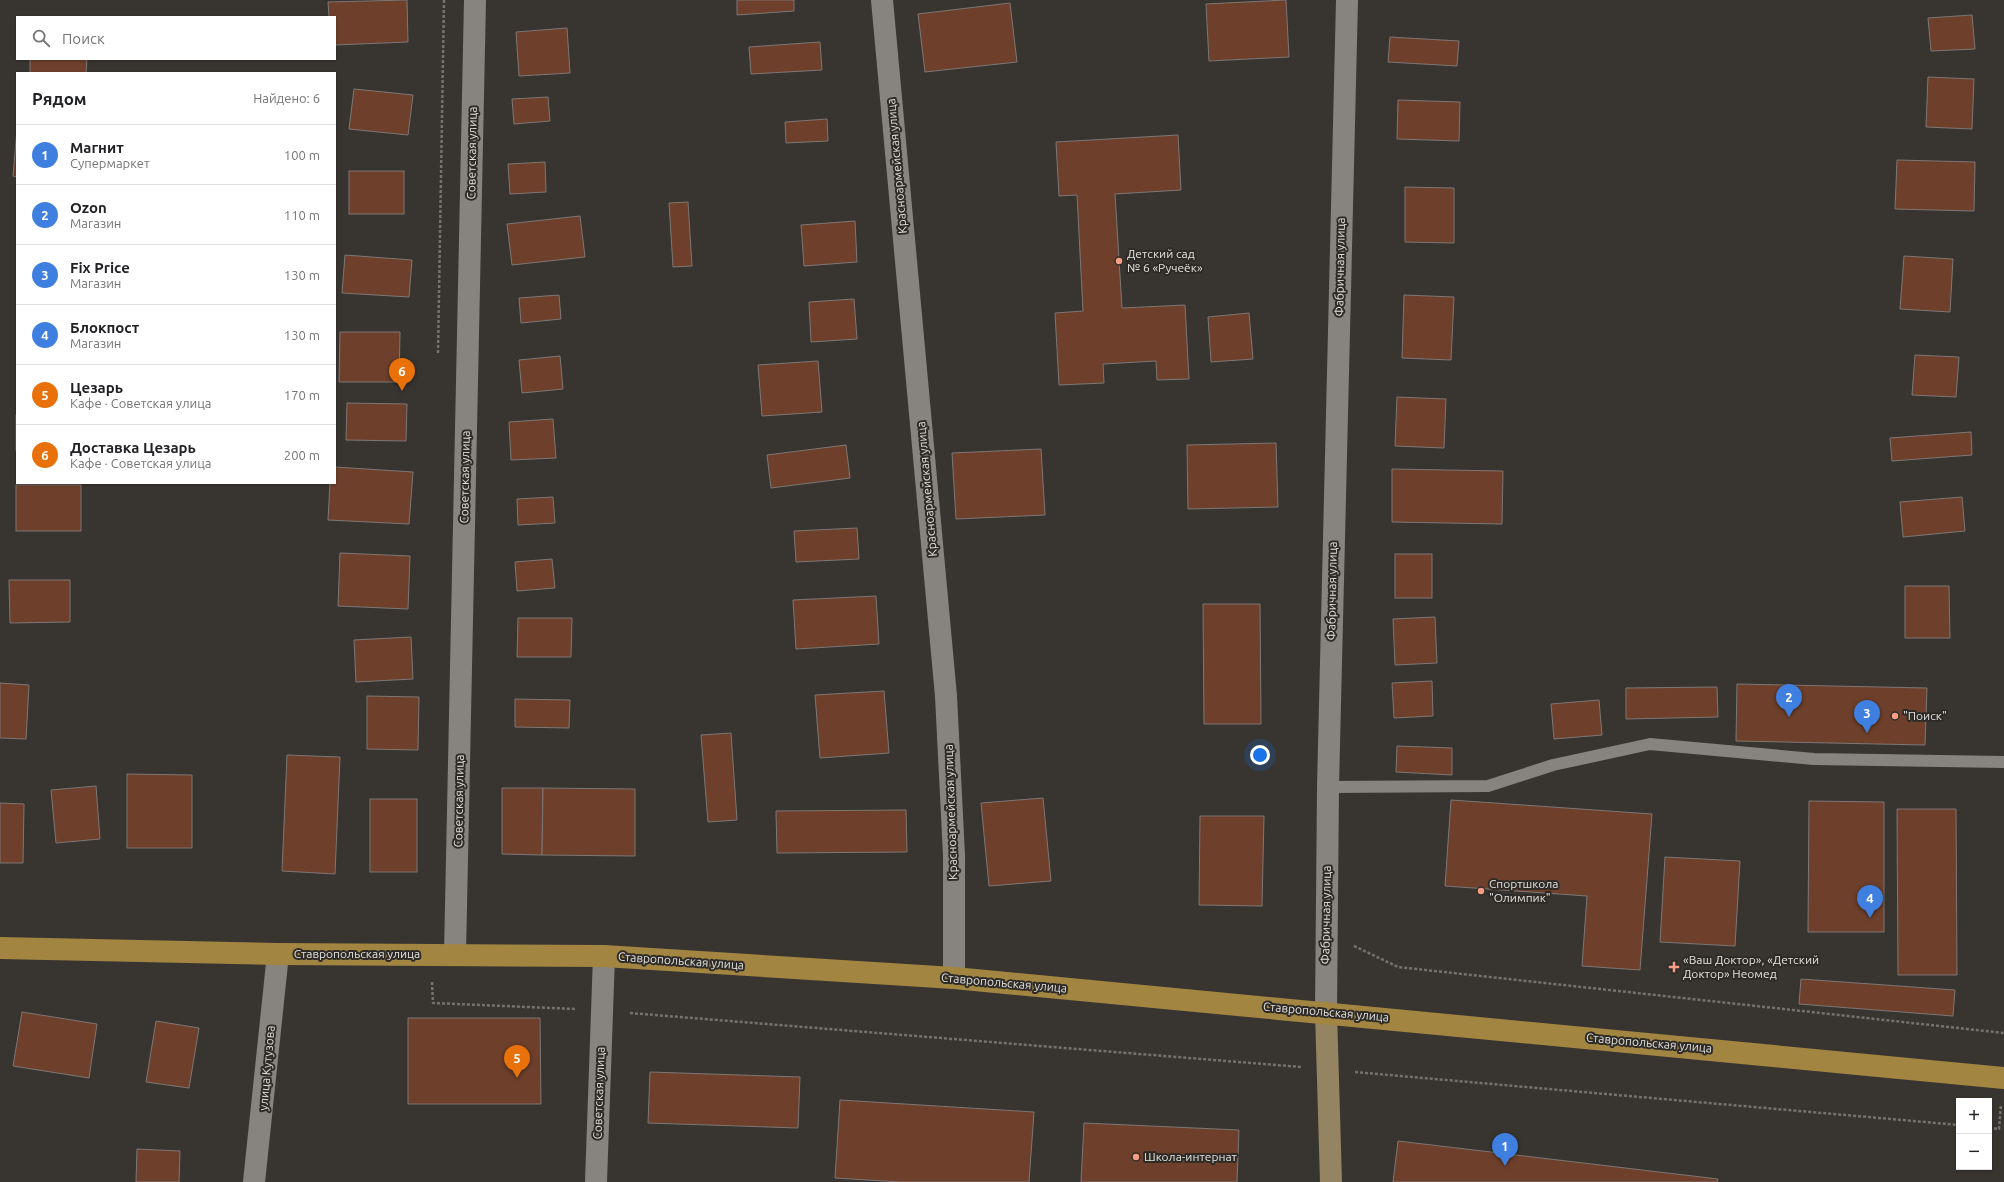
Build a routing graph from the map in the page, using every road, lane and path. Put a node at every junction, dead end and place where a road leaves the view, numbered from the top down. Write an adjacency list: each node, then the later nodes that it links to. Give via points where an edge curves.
1 (475, 0): 10 (street, Советская улица)
2 (882, 0): 12 (street, Красноармейская улица, via 946,696 954,855)
3 (1347, 0): 5 (street, Фабричная улица)
4 (2004, 762): 5 (lane, via 1814,759 1650,744 1553,765 1488,786)
5 (1328, 788): 6 (street, Фабричная улица)
6 (1325, 931): 14 (street, Фабричная улица); 15 (path, via 1398,967)
7 (0, 948): 8 (main road, Ставропольская улица)
8 (278, 954): 9 (main road, Ставропольская улица); 21 (street, улица Кутузова)
9 (431, 954): 10 (main road, Ставропольская улица); 13 (path, via 433,1003)
10 (456, 954): 11 (main road, Ставропольская улица)
11 (604, 956): 12 (main road, Ставропольская улица); 13 (street, Советская улица)
12 (954, 978): 14 (main road, Ставропольская улица)
13 (602, 1010): 16 (path); 22 (street, Советская улица)
14 (1326, 1012): 16 (street, Фабричная улица); 17 (main road, Ставропольская улица)
15 (2004, 1033)
16 (1328, 1069): 18 (path); 23 (street, Фабричная улица)
17 (2004, 1078)
18 (1956, 1125)
19 (1992, 1128): 20 (path)
20 (1999, 1129)
21 (254, 1182)
22 (596, 1182)
23 (1331, 1182)

